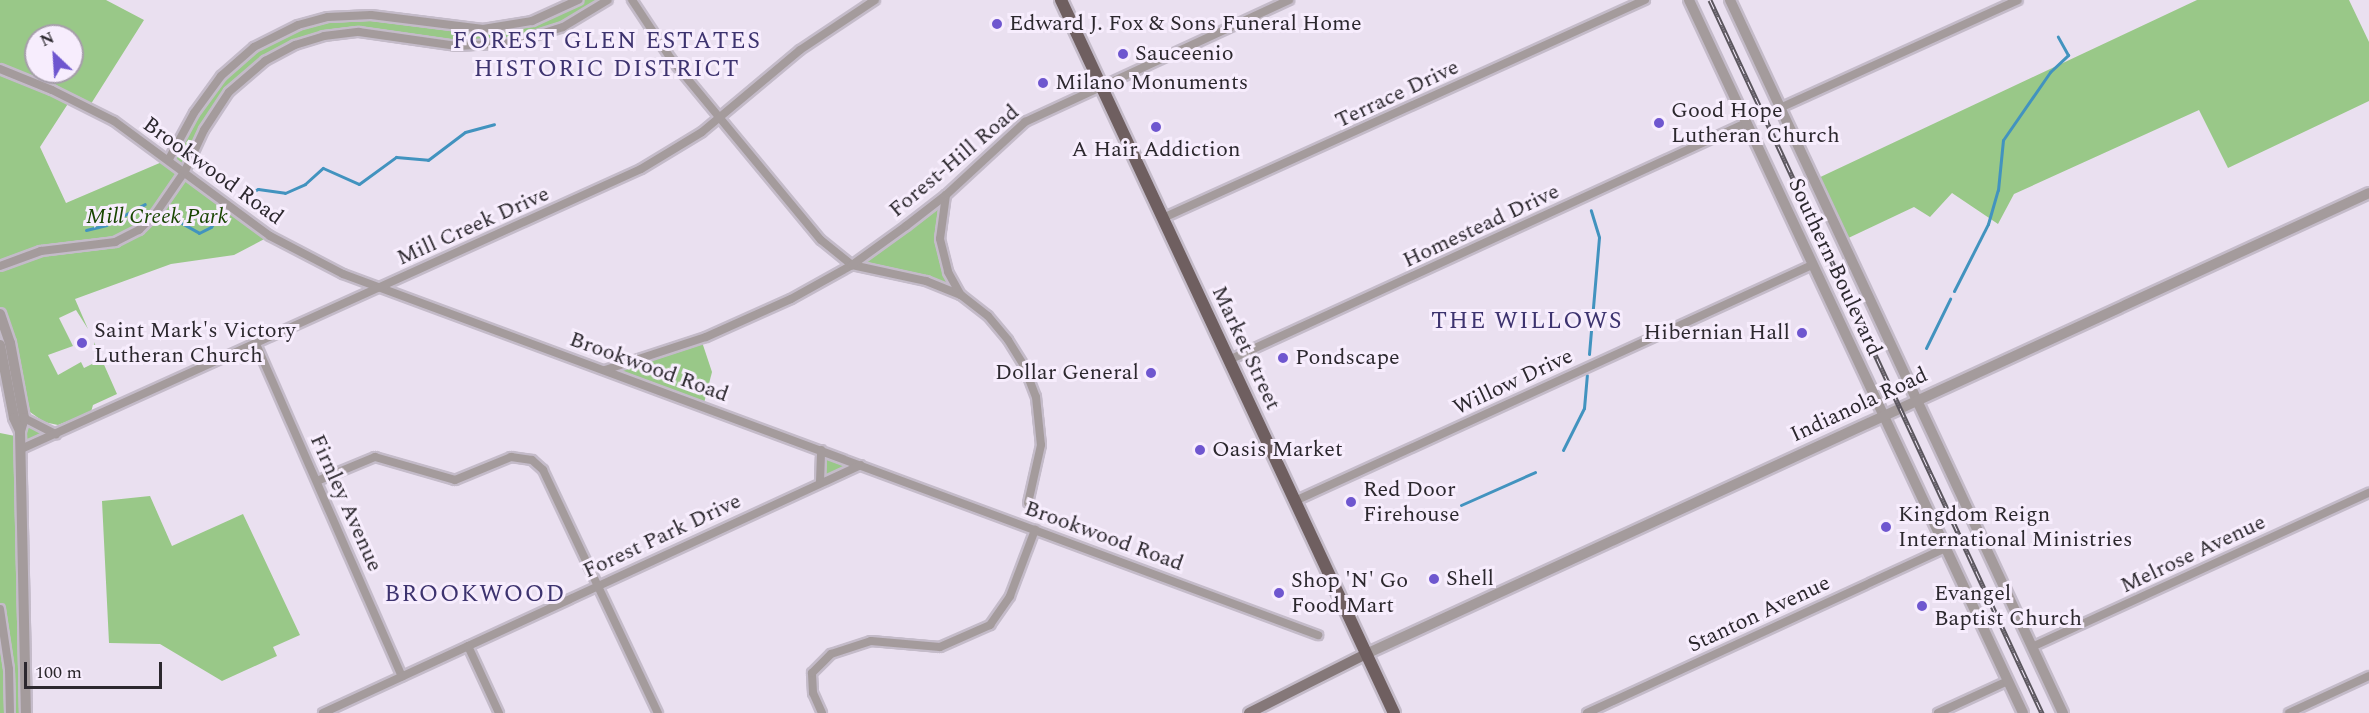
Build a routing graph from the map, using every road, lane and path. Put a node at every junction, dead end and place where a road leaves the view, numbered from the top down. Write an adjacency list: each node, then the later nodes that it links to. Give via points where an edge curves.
1 (578, 0): 11 (street, via 532,21 483,29)
2 (608, 0): 12 (street, via 563,27 512,43 457,46)
3 (633, 0): 16 (street, via 671,59)
4 (875, 0): 16 (street, Mill Creek Drive, via 800,50)
5 (1061, 0): 14 (main road, Market Street)
6 (1289, 0): 14 (street, Forest-Hill Road)
7 (1645, 0): 22 (street, Terrace Drive)
8 (1689, 0): 17 (street, Southern Boulevard)
9 (1730, 0): 15 (street, Southern Boulevard)
10 (2018, 0): 15 (street)
11 (394, 18): 12 (street); 18 (street, via 328,17 265,41 240,58 210,88)
12 (391, 34): 19 (street, via 324,36 265,61 219,104)
13 (0, 69): 18 (street, Brookwood Road, via 89,107)
14 (1101, 86): 21 (street, Forest-Hill Road, via 1020,126); 22 (main road, Market Street)
15 (1780, 108): 33 (street, Southern Boulevard)
16 (720, 117): 23 (street, via 802,221); 26 (street, Mill Creek Drive, via 641,170)
17 (1746, 123): 24 (street, Southern Boulevard); 31 (street, Homestead Drive)
18 (169, 159): 19 (street, Brookwood Road)
19 (185, 171): 25 (street, via 151,220 131,235 97,247 40,251); 26 (street, Brookwood Road, via 270,236 321,264)
20 (2369, 193): 33 (street, Indianola Road)
21 (946, 195): 23 (street, Forest-Hill Road); 27 (street, via 941,250)
22 (1162, 218): 31 (main road, Market Street)
23 (852, 265): 27 (street, via 926,281); 32 (street, Forest-Hill Road, via 742,323)
24 (1812, 265): 34 (street, Southern Boulevard); 44 (street, Willow Drive)
25 (0, 266)
26 (380, 288): 29 (street, Mill Creek Drive); 32 (street, Brookwood Road)
27 (961, 295): 45 (street, via 1008,339 1036,397 1041,445)
28 (1, 317): 35 (street)
29 (256, 344): 37 (street, Mill Creek Drive); 41 (street, Firnley Avenue)
30 (0, 345): 36 (street, via 14,418)
31 (1229, 360): 44 (main road, Market Street)
32 (604, 370): 39 (street, Brookwood Road)
33 (1915, 401): 34 (street, Indianola Road); 52 (street, Southern Boulevard)
34 (1884, 415): 47 (street, Southern Boulevard); 53 (street, Indianola Road)
35 (24, 418): 36 (street); 37 (street)
36 (20, 430): 38 (street)
37 (56, 434): 38 (street, Mill Creek Drive)
38 (21, 449): 59 (street)
39 (821, 450): 40 (street, Brookwood Road); 42 (street)
40 (861, 465): 42 (street, Forest Park Drive); 46 (street, Brookwood Road)
41 (317, 481): 48 (street, via 375,457 455,480 511,457 532,460 543,470); 54 (street, Firnley Avenue)
42 (820, 482): 48 (street, Forest Park Drive)
43 (2369, 493): 52 (street, Melrose Avenue)
44 (1295, 501): 53 (main road, Market Street)
45 (1028, 503)
46 (1035, 530): 50 (street, Brookwood Road); 63 (street, via 1011,596 994,621 940,647 871,641 831,654 812,673 813,693)
47 (1946, 548): 56 (street, Southern Boulevard); 66 (street, Stanton Avenue)
48 (598, 586): 51 (street, Forest Park Drive); 62 (street)
49 (0, 609): 58 (street, via 9,669)
50 (1318, 634)
51 (468, 646): 54 (street, Forest Park Drive); 61 (street)
52 (2032, 647): 69 (street, Southern Boulevard)
53 (1366, 654): 64 (main road); 65 (main road, Market Street)
54 (402, 676): 57 (street, Forest Park Drive)
55 (2369, 676): 70 (street)
56 (2008, 681): 67 (street); 68 (street, Southern Boulevard)
57 (339, 710): 60 (street, Forest Park Drive)
58 (10, 713)
59 (26, 713)
60 (323, 713)
61 (499, 713)
62 (658, 713)
63 (822, 713)
64 (1249, 713)
65 (1394, 713)
66 (1587, 713)
67 (1938, 713)
68 (2023, 713)
69 (2063, 713)
70 (2289, 713)

